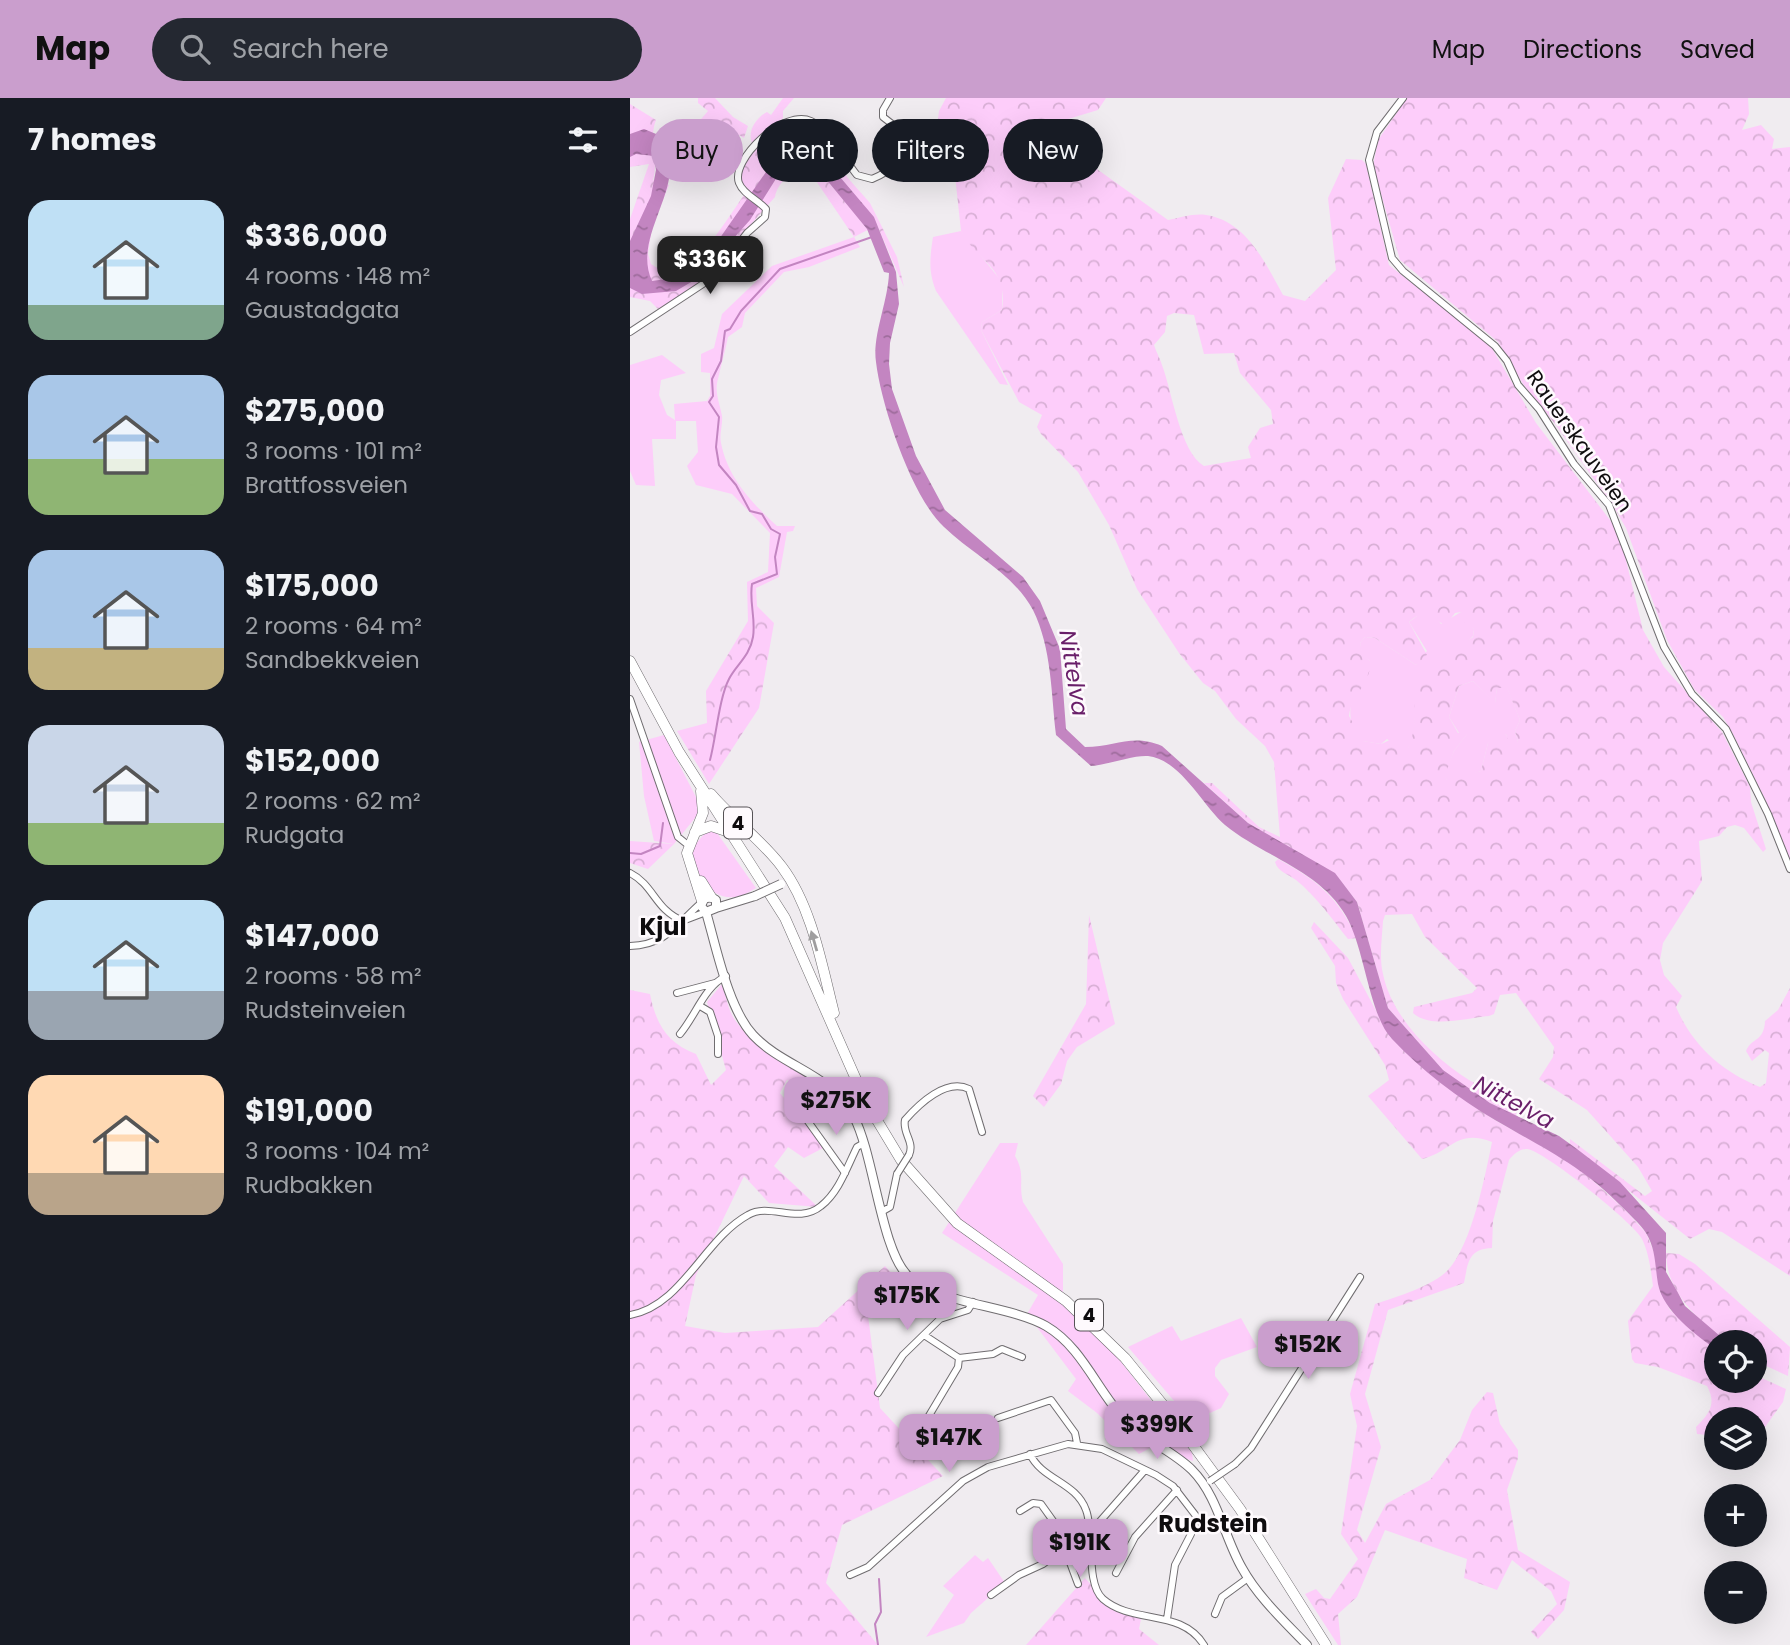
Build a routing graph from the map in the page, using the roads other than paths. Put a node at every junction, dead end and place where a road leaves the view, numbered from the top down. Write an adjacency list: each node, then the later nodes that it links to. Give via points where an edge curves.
1 (890, 98): 3 (street, via 883,117 908,139 899,160 877,177 862,178 855,173 823,129 808,119 790,118 773,128 743,159 738,177 764,206 765,217 712,278)
2 (1403, 98): 11 (street, Rauerskauveien, via 1377,132 1369,160 1392,258 1495,345 1574,464 1609,505 1662,641 1692,694 1726,729)
3 (630, 332)
4 (630, 661): 6 (highway, 4)
5 (630, 699): 10 (street, via 678,837)
6 (687, 765): 7 (highway, 4); 13 (highway, 4, via 774,857)
7 (699, 784): 8 (highway, 4, via 704,813); 9 (highway, 4)
8 (695, 832): 9 (highway, 4, via 711,825); 10 (highway, 4)
9 (732, 833): 21 (highway, 4, via 785,918)
10 (688, 845): 14 (highway, via 693,873)
11 (1790, 869)
12 (630, 873): 15 (street, via 644,881 665,912)
13 (786, 882): 14 (main road, bridge, via 740,901); 22 (highway, 4, one-way to 13, via 808,923)
14 (710, 904): 15 (street); 17 (main road)
15 (683, 921): 16 (street, via 673,933)
16 (630, 946)
17 (726, 976): 18 (street); 27 (main road, via 750,1032 830,1086 851,1111)
18 (716, 983): 19 (street); 20 (street)
19 (677, 993)
20 (700, 1006): 23 (street); 24 (street, via 710,1012 715,1025)
21 (828, 1011): 22 (highway, 4); 58 (highway, 4, via 872,1113 907,1169 957,1223 1077,1310 1131,1365 1240,1509)
22 (839, 1031): 58 (highway, 4, via 875,1111 911,1167 967,1225 1068,1298 1128,1355 1230,1488)
23 (680, 1034)
24 (718, 1054)
25 (809, 1098): 28 (street, via 797,1099 797,1106)
26 (982, 1132): 29 (street, bridge, via 969,1089 948,1088 931,1096 905,1120 909,1155 897,1174 891,1207)
27 (864, 1143): 28 (street, via 857,1147); 29 (main road)
28 (845, 1172): 32 (street, via 831,1196 813,1211 748,1214 655,1305)
29 (883, 1211): 31 (main road, via 907,1276)
30 (1360, 1277): 42 (street, bridge, via 1251,1448)
31 (973, 1302): 33 (street, via 968,1310 940,1319); 42 (main road, via 1038,1322 1060,1336 1124,1419)
32 (630, 1315)
33 (924, 1335): 35 (street); 36 (street, via 897,1362)
34 (1022, 1357): 35 (street, via 1002,1349)
35 (959, 1358): 38 (street)
36 (878, 1393)
37 (998, 1418): 39 (street, via 1051,1400)
38 (927, 1419)
39 (1077, 1443): 40 (street); 41 (street)
40 (1030, 1454): 46 (street, via 1039,1468 1077,1494); 50 (street, via 964,1481 868,1567)
41 (1145, 1470): 43 (street); 46 (street)
42 (1207, 1483): 45 (main road)
43 (1177, 1490): 45 (street, via 1203,1525); 49 (street, via 1135,1537)
44 (1020, 1511): 48 (street, via 1037,1501 1041,1504)
45 (1223, 1526): 51 (main road)
46 (1093, 1529): 48 (street); 55 (street, via 1094,1583 1099,1595 1124,1610)
47 (1191, 1534): 55 (street, via 1175,1565)
48 (1065, 1546): 52 (street); 53 (street)
49 (1116, 1573)
50 (850, 1575)
51 (1248, 1578): 54 (street, via 1222,1597); 57 (main road)
52 (1078, 1584)
53 (991, 1595)
54 (1215, 1614)
55 (1167, 1619): 56 (street, via 1189,1628)
56 (1204, 1645)
57 (1307, 1645)
58 (1328, 1645)

